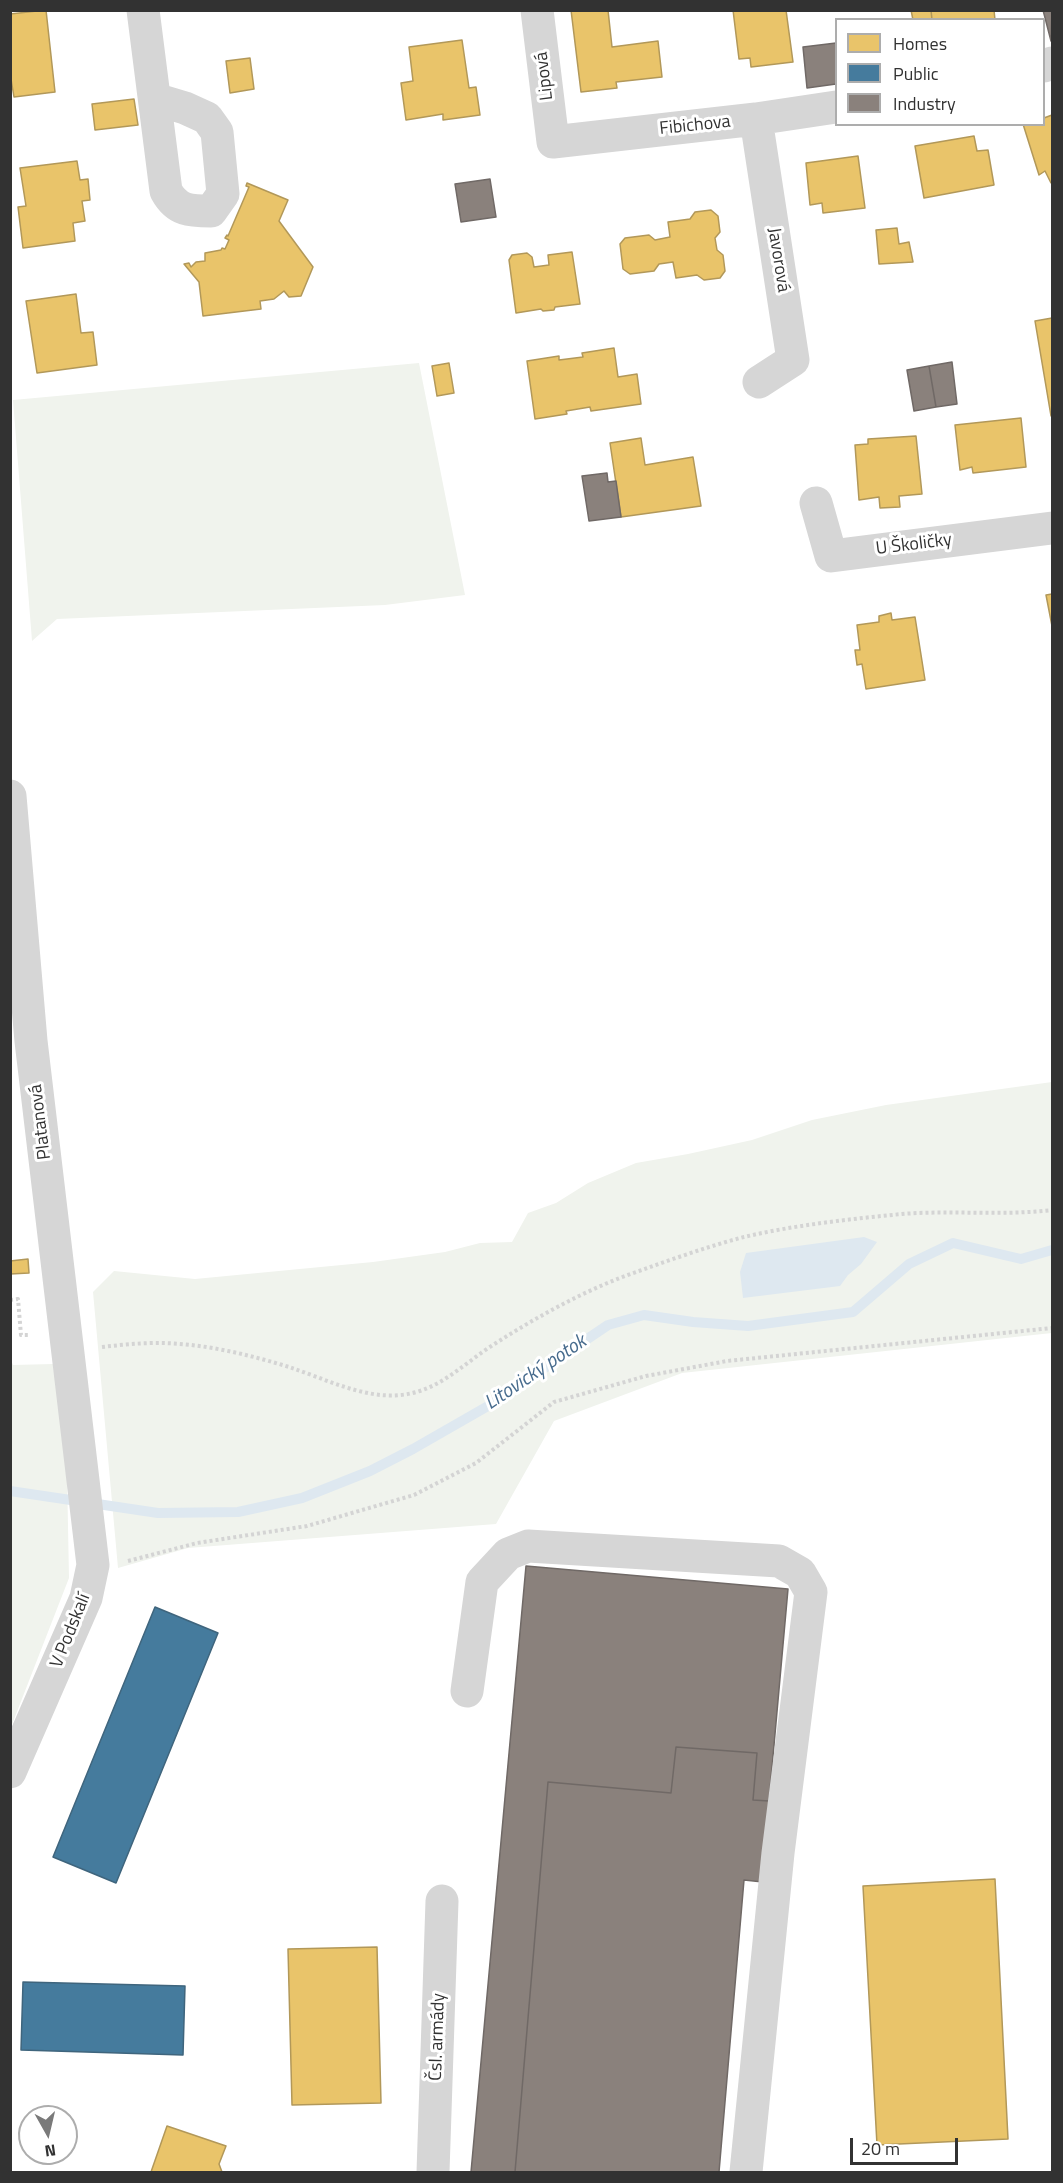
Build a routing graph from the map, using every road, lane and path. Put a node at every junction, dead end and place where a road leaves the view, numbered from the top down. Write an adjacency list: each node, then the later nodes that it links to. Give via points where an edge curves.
1 (143, 10): 3 (street)
2 (537, 10): 6 (street, Lipová)
3 (155, 99)
4 (835, 107): 5 (street, Fibichova)
5 (756, 119): 6 (street, Fibichova); 7 (street, Javorová, via 793,360)
6 (553, 142)
7 (759, 382)
8 (816, 503): 9 (street, U Školičky, via 831,556)
9 (1053, 528)
10 (10, 796): 11 (street, Platanová)
11 (21, 1041): 17 (street, Platanová)
12 (1053, 1210): 16 (path, via 1020,1214 904,1214 743,1238 636,1272 573,1299 494,1344 455,1373 426,1389 400,1395 369,1393 222,1349 158,1343)
13 (10, 1300): 15 (path, via 18,1299 21,1335)
14 (1053, 1328): 18 (path, via 727,1362 646,1376 554,1402 476,1463 414,1495 307,1526 197,1543 135,1560)
15 (37, 1334)
16 (99, 1347)
17 (80, 1446): 18 (street, V Podskalí)
18 (92, 1553): 20 (street, V Podskalí, via 86,1598)
19 (467, 1691): 23 (street, via 482,1582 508,1554 528,1546 779,1561 800,1572 811,1592 778,1854)
20 (10, 1772)
21 (442, 1901): 22 (street, Čsl. armády)
22 (433, 2172)
23 (746, 2172)

